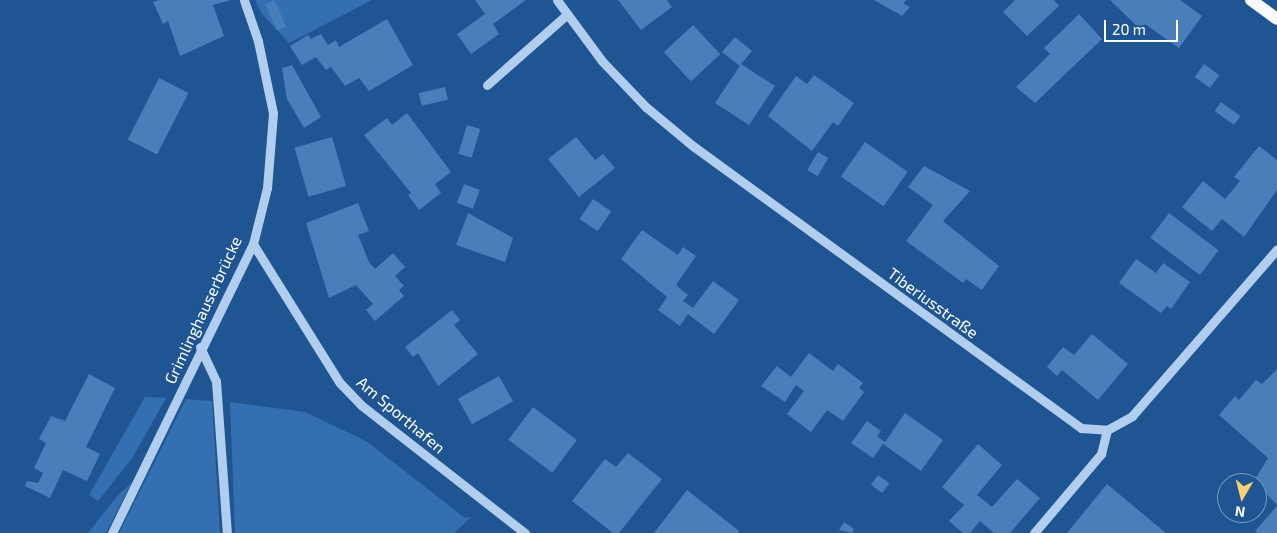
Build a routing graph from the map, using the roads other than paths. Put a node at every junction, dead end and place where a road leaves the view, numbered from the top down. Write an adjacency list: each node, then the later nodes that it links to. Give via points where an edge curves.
1 (244, 0): 7 (street, Grimlinghauserbrücke, via 258,41 273,113 267,188)
2 (557, 0): 4 (street, Tiberiusstraße)
3 (1256, 1): 5 (main road)
4 (566, 14): 6 (street); 10 (street, Tiberiusstraße, via 646,107 692,146 1065,418 1081,428)
5 (1277, 19)
6 (487, 85)
7 (252, 244): 9 (street, Grimlinghauserbrücke); 13 (street, Am Sporthafen, via 340,383 361,405)
8 (1277, 249): 10 (street, via 1132,416)
9 (200, 347): 11 (street, Grimlinghauserbrücke); 12 (street, via 216,381)
10 (1107, 430): 14 (street, via 1101,454)
11 (112, 533)
12 (227, 533)
13 (525, 533)
14 (1034, 533)

